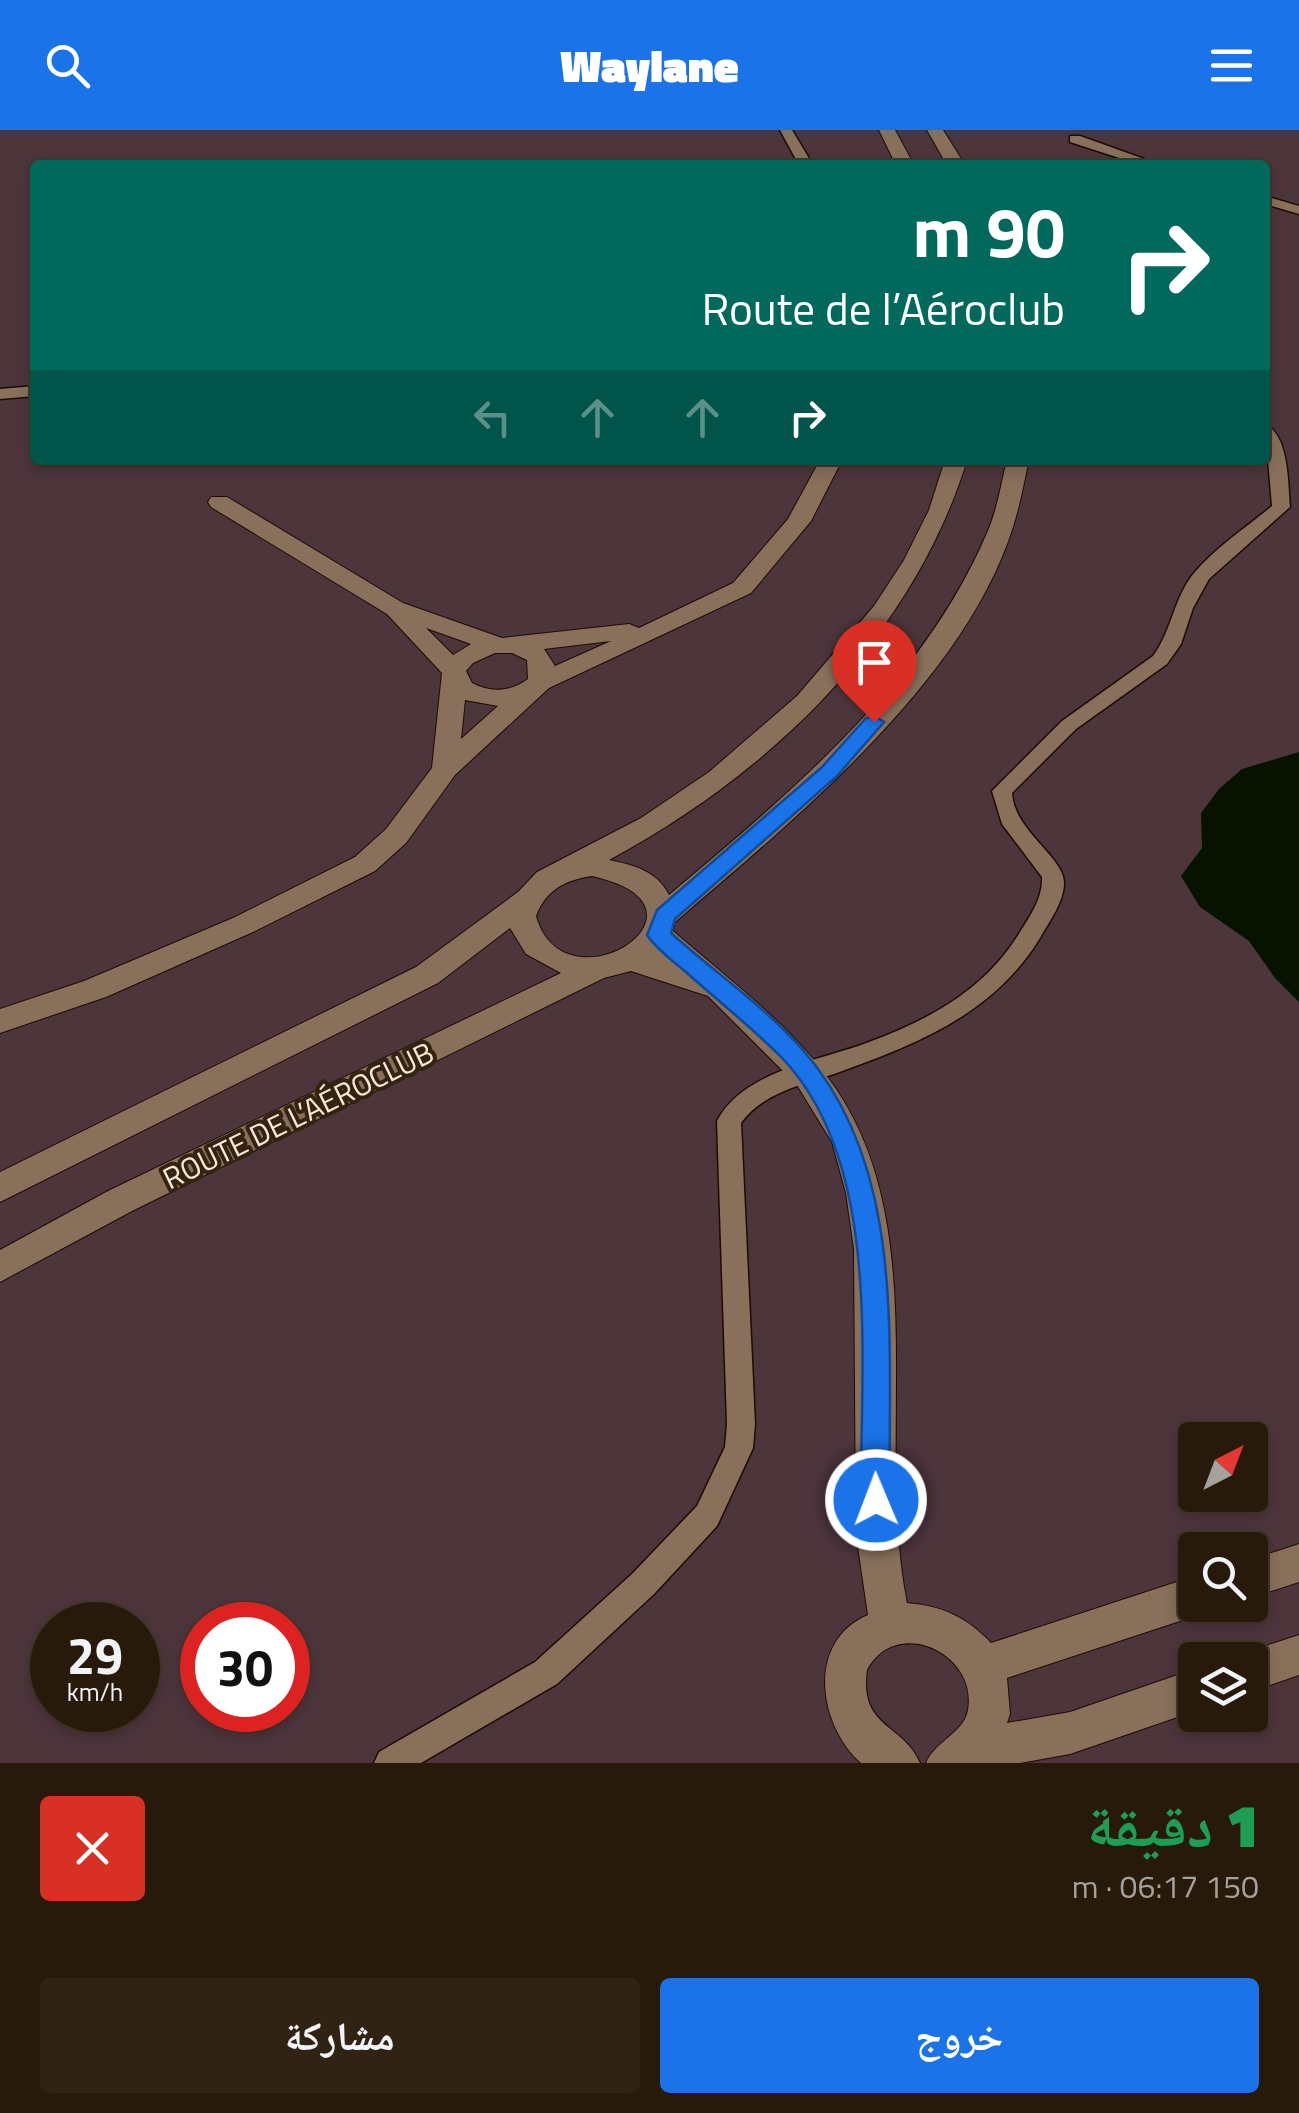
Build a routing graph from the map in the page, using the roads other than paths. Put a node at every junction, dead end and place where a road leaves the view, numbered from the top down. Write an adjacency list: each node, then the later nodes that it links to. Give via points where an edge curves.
1 (786, 130): 6 (lane)
2 (888, 130): 7 (street)
3 (936, 130): 8 (street)
4 (1089, 130): 5 (lane)
5 (1075, 139): 9 (lane); 10 (lane)
6 (803, 160)
7 (903, 160)
8 (953, 160)
9 (1090, 160)
10 (1139, 160)
11 (1270, 201): 12 (lane)
12 (1299, 210)
13 (30, 391): 14 (lane)
14 (0, 394)
15 (1270, 442): 32 (lane, via 1281,507 1201,576 1160,660 1069,724 1002,790 1012,822 1055,884 1022,948 969,1007)
16 (828, 465): 21 (street, via 799,521 742,588)
17 (954, 465): 26 (street, via 918,557 853,649 772,737 676,809)
18 (1017, 465): 28 (street, via 981,574 918,674 830,772)
19 (218, 502): 20 (street)
20 (394, 608): 22 (street); 23 (street)
21 (657, 628): 22 (street); 24 (street)
22 (504, 644): 23 (street, via 468,652); 24 (street, via 526,648 543,663)
23 (454, 674): 24 (street, via 461,688 486,699); 25 (street)
24 (535, 686): 25 (street)
25 (445, 769): 31 (street, via 396,836 324,888 95,989)
26 (570, 869): 27 (street, via 536,886); 28 (street, via 614,868 634,875 661,900)
27 (526, 900): 29 (street, via 521,916 536,948 576,966); 33 (street, via 427,975)
28 (662, 926): 29 (street); 30 (street)
29 (616, 964): 30 (street); 34 (street, ROUTE DE L’AÉROCLUB, via 120,1202)
30 (718, 989): 32 (street)
31 (0, 1021)
32 (807, 1074): 38 (street, via 847,1139 862,1194 872,1279 876,1536); 44 (lane, via 755,1092 729,1120 740,1448 706,1516 546,1673)
33 (0, 1188)
34 (0, 1267)
35 (1299, 1564): 36 (street)
36 (1268, 1573)
37 (1178, 1601): 41 (street)
38 (890, 1623): 41 (street, via 943,1628); 45 (street, via 860,1641 844,1672 847,1710 867,1744)
39 (1299, 1655): 40 (street)
40 (1268, 1666)
41 (983, 1668): 43 (street, via 991,1697 988,1725)
42 (1178, 1696): 43 (street, via 1070,1733)
43 (960, 1757)
44 (390, 1763)
45 (898, 1763)

